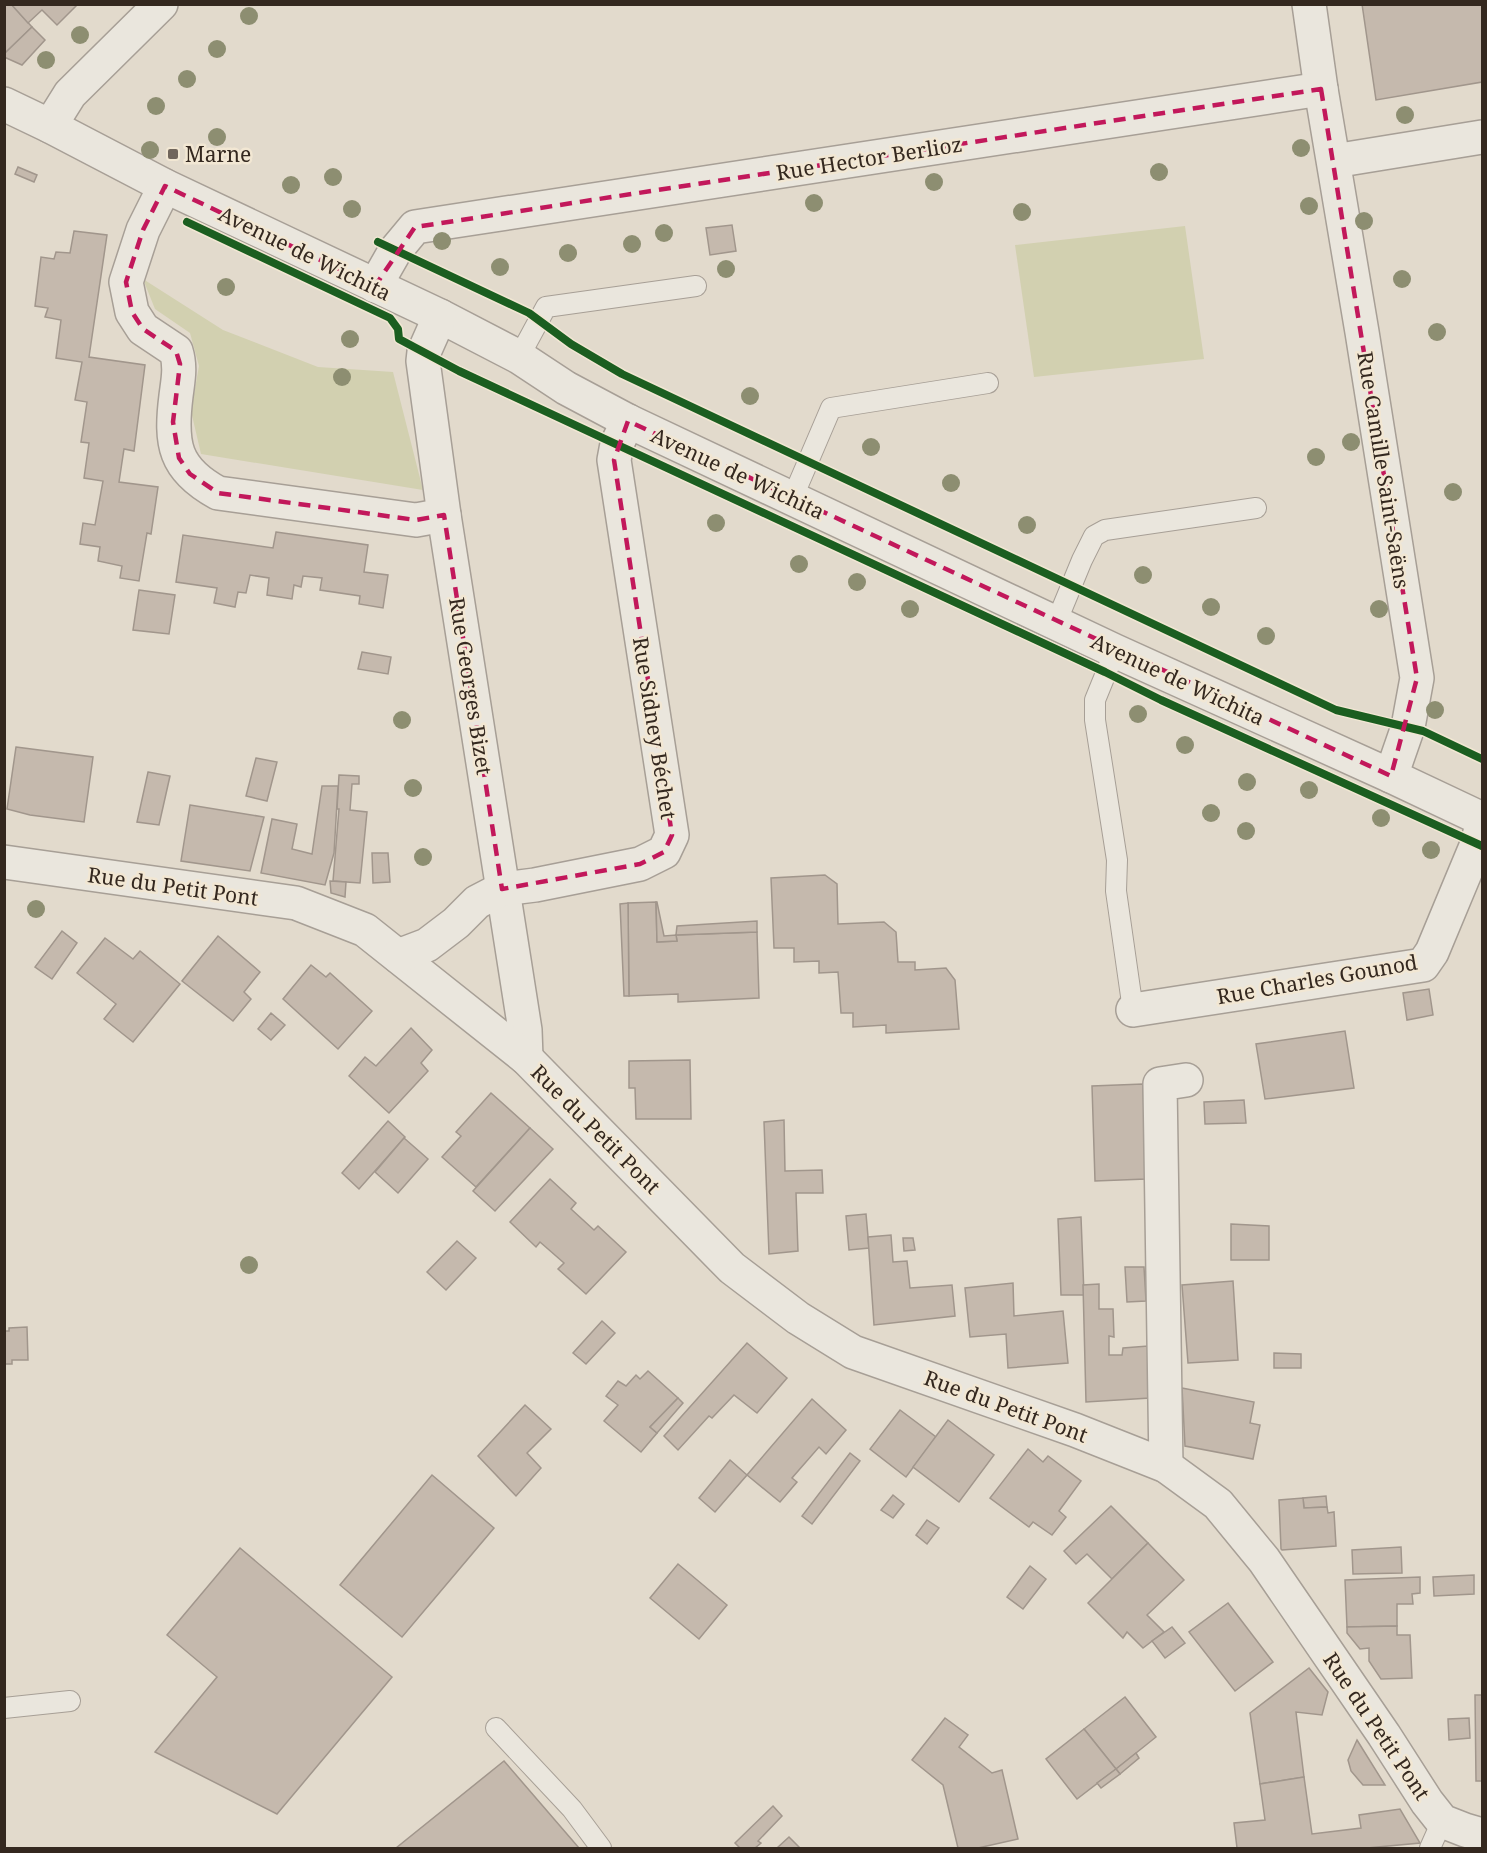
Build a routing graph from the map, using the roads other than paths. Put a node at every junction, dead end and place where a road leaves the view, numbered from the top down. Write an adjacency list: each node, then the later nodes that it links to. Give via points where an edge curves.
1 (161, 4): 5 (street, via 70,94)
2 (1309, 4): 3 (street)
3 (1321, 89): 7 (street); 9 (street, Rue Hector Berlioz, via 415,227 395,251)
4 (4, 104): 5 (street, Avenue de Wichita)
5 (51, 126): 8 (street, Avenue de Wichita)
6 (1482, 138): 7 (street)
7 (1334, 161): 20 (street, Rue Camille Saint-Saëns, via 1417,678 1408,727)
8 (165, 186): 9 (street, Avenue de Wichita); 17 (street, via 142,230 126,282 132,312 143,329 176,351 180,364 173,422 179,458 190,474 218,493 416,520)
9 (375, 286): 11 (street, Avenue de Wichita)
10 (696, 286): 12 (lane, via 546,307)
11 (440, 316): 12 (street, Avenue de Wichita); 17 (street, Rue Georges Bizet, via 423,361)
12 (519, 357): 14 (street, Avenue de Wichita)
13 (988, 383): 15 (lane, via 831,408)
14 (628, 421): 15 (street, Avenue de Wichita); 24 (street, Rue Sidney Béchet, via 614,460 672,835 664,852 640,864)
15 (792, 499): 18 (street, Avenue de Wichita)
16 (1256, 508): 18 (lane, via 1106,530 1094,536)
17 (444, 515): 24 (street, Rue Georges Bizet)
18 (1056, 623): 19 (street, Avenue de Wichita)
19 (1115, 651): 20 (street, Avenue de Wichita); 26 (lane, via 1095,700 1095,720 1117,860 1116,891)
20 (1391, 776): 21 (street, Avenue de Wichita)
21 (1482, 819)
22 (1482, 825): 26 (street, Rue Charles Gounod, via 1432,952 1423,965)
23 (4, 862): 25 (street, Rue du Petit Pont, via 296,903 365,930)
24 (502, 889): 25 (street, Rue Sidney Béchet, via 477,902 427,945); 27 (street, Rue Georges Bizet)
25 (398, 956): 27 (street, Rue du Petit Pont)
26 (1133, 1010)
27 (526, 1058): 29 (street, Rue du Petit Pont, via 732,1268 798,1318 854,1352)
28 (1186, 1080): 29 (street, via 1160,1084)
29 (1166, 1466): 34 (street, Rue du Petit Pont, via 1218,1504 1264,1560)
30 (70, 1701): 31 (lane)
31 (4, 1708)
32 (496, 1728): 35 (lane, via 572,1809)
33 (1482, 1834): 34 (street, Rue du Petit Pont, via 1465,1830)
34 (1436, 1835)
35 (601, 1848)

